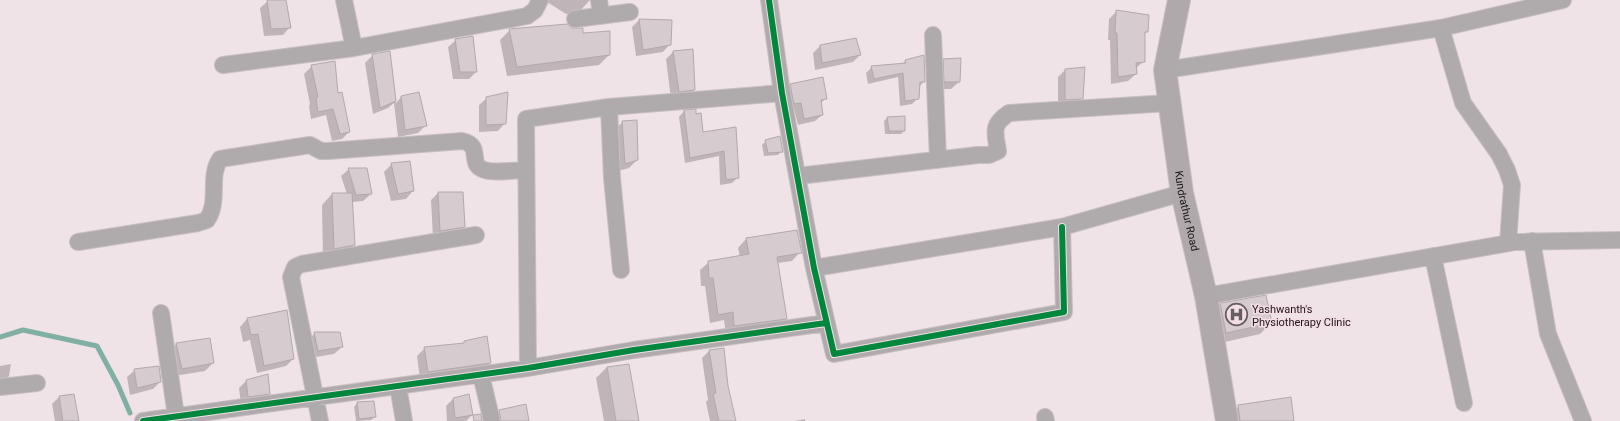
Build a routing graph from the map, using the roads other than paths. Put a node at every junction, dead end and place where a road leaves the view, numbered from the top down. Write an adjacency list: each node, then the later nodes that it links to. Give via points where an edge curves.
1 (344, 0): 13 (street)
2 (540, 0): 13 (street, via 535,10 527,16)
3 (599, 0): 9 (street)
4 (769, 0): 16 (street)
5 (1179, 0): 15 (street, Kundrathur Road)
6 (1563, 0): 7 (street)
7 (1508, 6): 11 (street)
8 (630, 12): 9 (street)
9 (601, 16): 10 (street)
10 (575, 19)
11 (1441, 28): 15 (street); 28 (street, via 1463,103 1499,154 1512,185)
12 (933, 35): 19 (street)
13 (354, 48): 14 (street)
14 (223, 65)
15 (1165, 70): 17 (street, Kundrathur Road)
16 (782, 93): 18 (street); 21 (street)
17 (1169, 102): 19 (street, via 1009,113 998,120 995,129 998,151 990,155); 22 (street, Kundrathur Road)
18 (609, 107): 20 (street, via 526,119); 31 (street, via 612,178)
19 (938, 160): 21 (street)
20 (526, 170): 27 (street, via 480,169 476,164 473,146 462,141 328,152 310,145 220,158 214,172 213,206 207,220 198,224); 35 (street)
21 (798, 176): 30 (street)
22 (1182, 193): 23 (street); 32 (street, Kundrathur Road)
23 (1062, 226): 30 (street); 34 (street, via 1064,312 834,354)
24 (476, 235): 40 (street, via 295,267 291,278)
25 (1620, 240): 26 (street)
26 (1532, 241): 28 (street); 48 (street, via 1548,334)
27 (78, 242)
28 (1512, 242): 29 (street)
29 (1433, 256): 32 (street); 41 (street)
30 (814, 268): 34 (street)
31 (621, 270)
32 (1206, 296): 47 (street, Kundrathur Road)
33 (161, 314): 42 (street)
34 (826, 323): 35 (street)
35 (528, 368): 36 (street)
36 (481, 375): 38 (street); 46 (street)
37 (37, 383): 39 (street)
38 (398, 386): 40 (street); 45 (street)
39 (0, 387)
40 (316, 398): 42 (street); 44 (street)
41 (1464, 403)
42 (176, 416): 43 (street)
43 (144, 421)
44 (320, 421)
45 (404, 421)
46 (492, 421)
47 (1227, 421)
48 (1583, 421)

